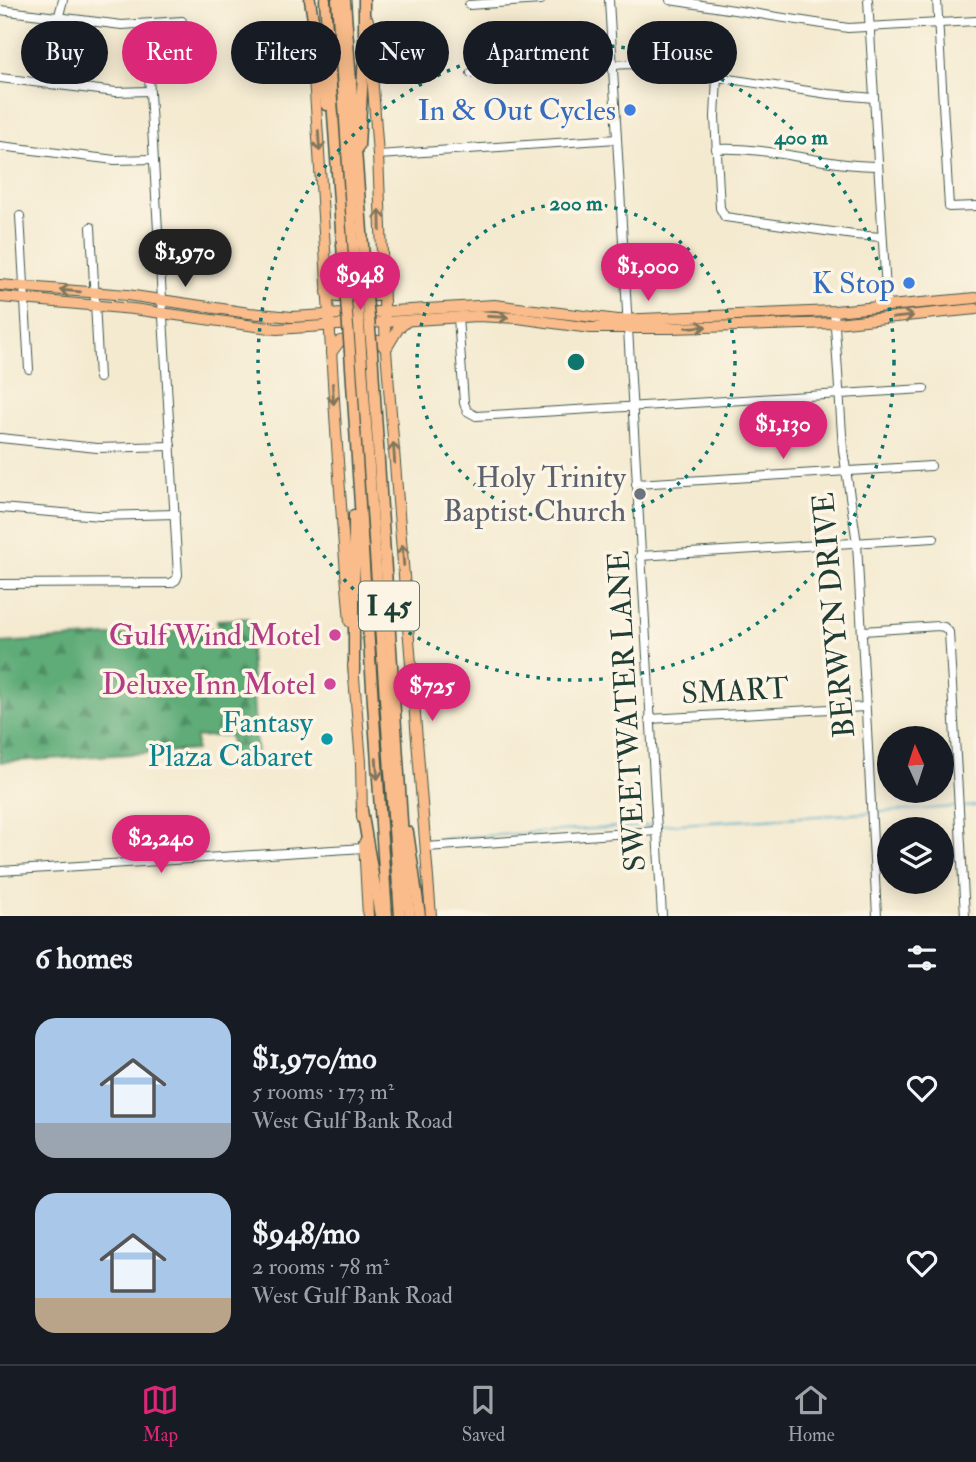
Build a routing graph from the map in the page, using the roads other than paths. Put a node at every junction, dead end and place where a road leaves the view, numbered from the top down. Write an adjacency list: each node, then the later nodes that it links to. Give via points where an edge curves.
1 (63, 0): 14 (street)
2 (309, 0): 35 (highway); 44 (main road, one-way to 44)
3 (325, 0): 35 (highway, I 45)
4 (337, 0): 41 (highway, I 45)
5 (345, 0): 33 (highway, I 45)
6 (365, 0): 31 (main road); 33 (highway, via 361,139)
7 (541, 0): 12 (street)
8 (609, 0): 15 (street, SWEETWATER LANE)
9 (670, 0): 19 (street, via 825,25)
10 (868, 0): 19 (street)
11 (937, 0): 17 (street)
12 (469, 5)
13 (0, 10): 14 (street)
14 (58, 15): 18 (street)
15 (610, 21)
16 (976, 21): 17 (street)
17 (939, 23): 19 (street); 36 (street, via 949,208)
18 (122, 25)
19 (869, 27): 27 (street)
20 (613, 64): 21 (street); 28 (street, SWEETWATER LANE)
21 (627, 64)
22 (0, 78): 26 (street, via 116,92)
23 (737, 79): 27 (street)
24 (149, 84): 26 (street)
25 (717, 84): 30 (street)
26 (149, 91): 32 (street)
27 (874, 97): 34 (street)
28 (617, 139): 31 (street); 63 (street, SWEETWATER LANE)
29 (0, 146): 32 (street, via 115,160)
30 (716, 149): 34 (street); 39 (street, via 720,208 725,217)
31 (378, 155): 43 (main road, one-way to 31)
32 (153, 159): 49 (street)
33 (356, 159): 41 (highway, I 45)
34 (878, 166): 39 (street)
35 (338, 183): 41 (highway, I 45)
36 (976, 206)
37 (20, 216): 42 (street)
38 (91, 228): 45 (street)
39 (882, 237): 51 (street)
40 (0, 285): 42 (main road)
41 (356, 286): 68 (highway, I 45, bridge)
42 (24, 287): 45 (main road, one-way to 42); 48 (street)
43 (385, 288): 44 (main road, via 377,296 336,297); 54 (main road)
44 (327, 292): 58 (main road)
45 (94, 293): 49 (main road); 50 (street)
46 (0, 297): 48 (main road)
47 (976, 298): 51 (main road)
48 (25, 299): 50 (main road); 70 (street)
49 (162, 300): 56 (street); 57 (main road)
50 (94, 304): 56 (main road); 71 (street)
51 (887, 307): 55 (main road)
52 (412, 309): 54 (main road); 60 (main road); 63 (main road, via 494,305)
53 (976, 309): 62 (main road, one-way to 53)
54 (386, 310): 58 (main road); 61 (main road)
55 (834, 311): 62 (street, BERWYN DRIVE); 63 (main road)
56 (163, 313): 64 (main road); 76 (street)
57 (249, 313): 58 (main road, via 292,317); 64 (main road)
58 (329, 313): 65 (main road)
59 (458, 317): 60 (main road); 63 (main road, one-way to 63, via 498,316 562,326); 74 (street, via 467,411 481,416)
60 (410, 321): 61 (main road); 67 (main road, via 398,329)
61 (385, 323): 65 (main road); 67 (main road)
62 (835, 323): 63 (main road, one-way to 62); 73 (street, BERWYN DRIVE)
63 (628, 324): 74 (street, SWEETWATER LANE)
64 (248, 326): 66 (main road)
65 (329, 326): 66 (main road); 69 (main road)
66 (295, 328): 69 (main road, via 322,335)
67 (386, 350): 69 (main road, via 379,341 354,338 337,343); 94 (main road, one-way to 67)
68 (361, 351): 77 (highway, I 45); 91 (highway, I 45); 100 (highway)
69 (331, 354): 88 (main road, one-way to 88)
70 (29, 369)
71 (99, 378)
72 (924, 389): 73 (street)
73 (839, 394): 74 (street); 79 (street, BERWYN DRIVE)
74 (633, 406): 80 (street, SWEETWATER LANE)
75 (0, 438): 76 (street, via 97,448)
76 (171, 446): 82 (street)
77 (358, 457): 88 (highway); 99 (highway, I 45, one-way to 99)
78 (931, 466): 79 (street)
79 (845, 471): 80 (street); 84 (street, BERWYN DRIVE)
80 (636, 484): 85 (street, SWEETWATER LANE)
81 (0, 508): 82 (street, via 73,515)
82 (175, 514): 86 (street, via 178,575 171,583)
83 (934, 538): 84 (street)
84 (857, 543): 85 (street); 87 (street, BERWYN DRIVE)
85 (640, 556): 90 (street, SWEETWATER LANE)
86 (0, 584)
87 (863, 631): 89 (street, BERWYN DRIVE); 106 (street, via 938,626 949,632)
88 (354, 671): 92 (main road)
89 (865, 706): 90 (street, SMART); 105 (street, BERWYN DRIVE)
90 (649, 719): 93 (street, SWEETWATER LANE)
91 (401, 808): 101 (highway, I 45); 102 (highway)
92 (362, 810): 95 (main road); 98 (highway)
93 (657, 831): 94 (street); 104 (street, SWEETWATER LANE)
94 (426, 847): 103 (main road)
95 (364, 848): 96 (street); 97 (main road)
96 (0, 871)
97 (368, 916)
98 (380, 916)
99 (387, 916)
100 (400, 916)
101 (410, 916)
102 (420, 916)
103 (431, 916)
104 (662, 916)
105 (877, 916)
106 (965, 916)

